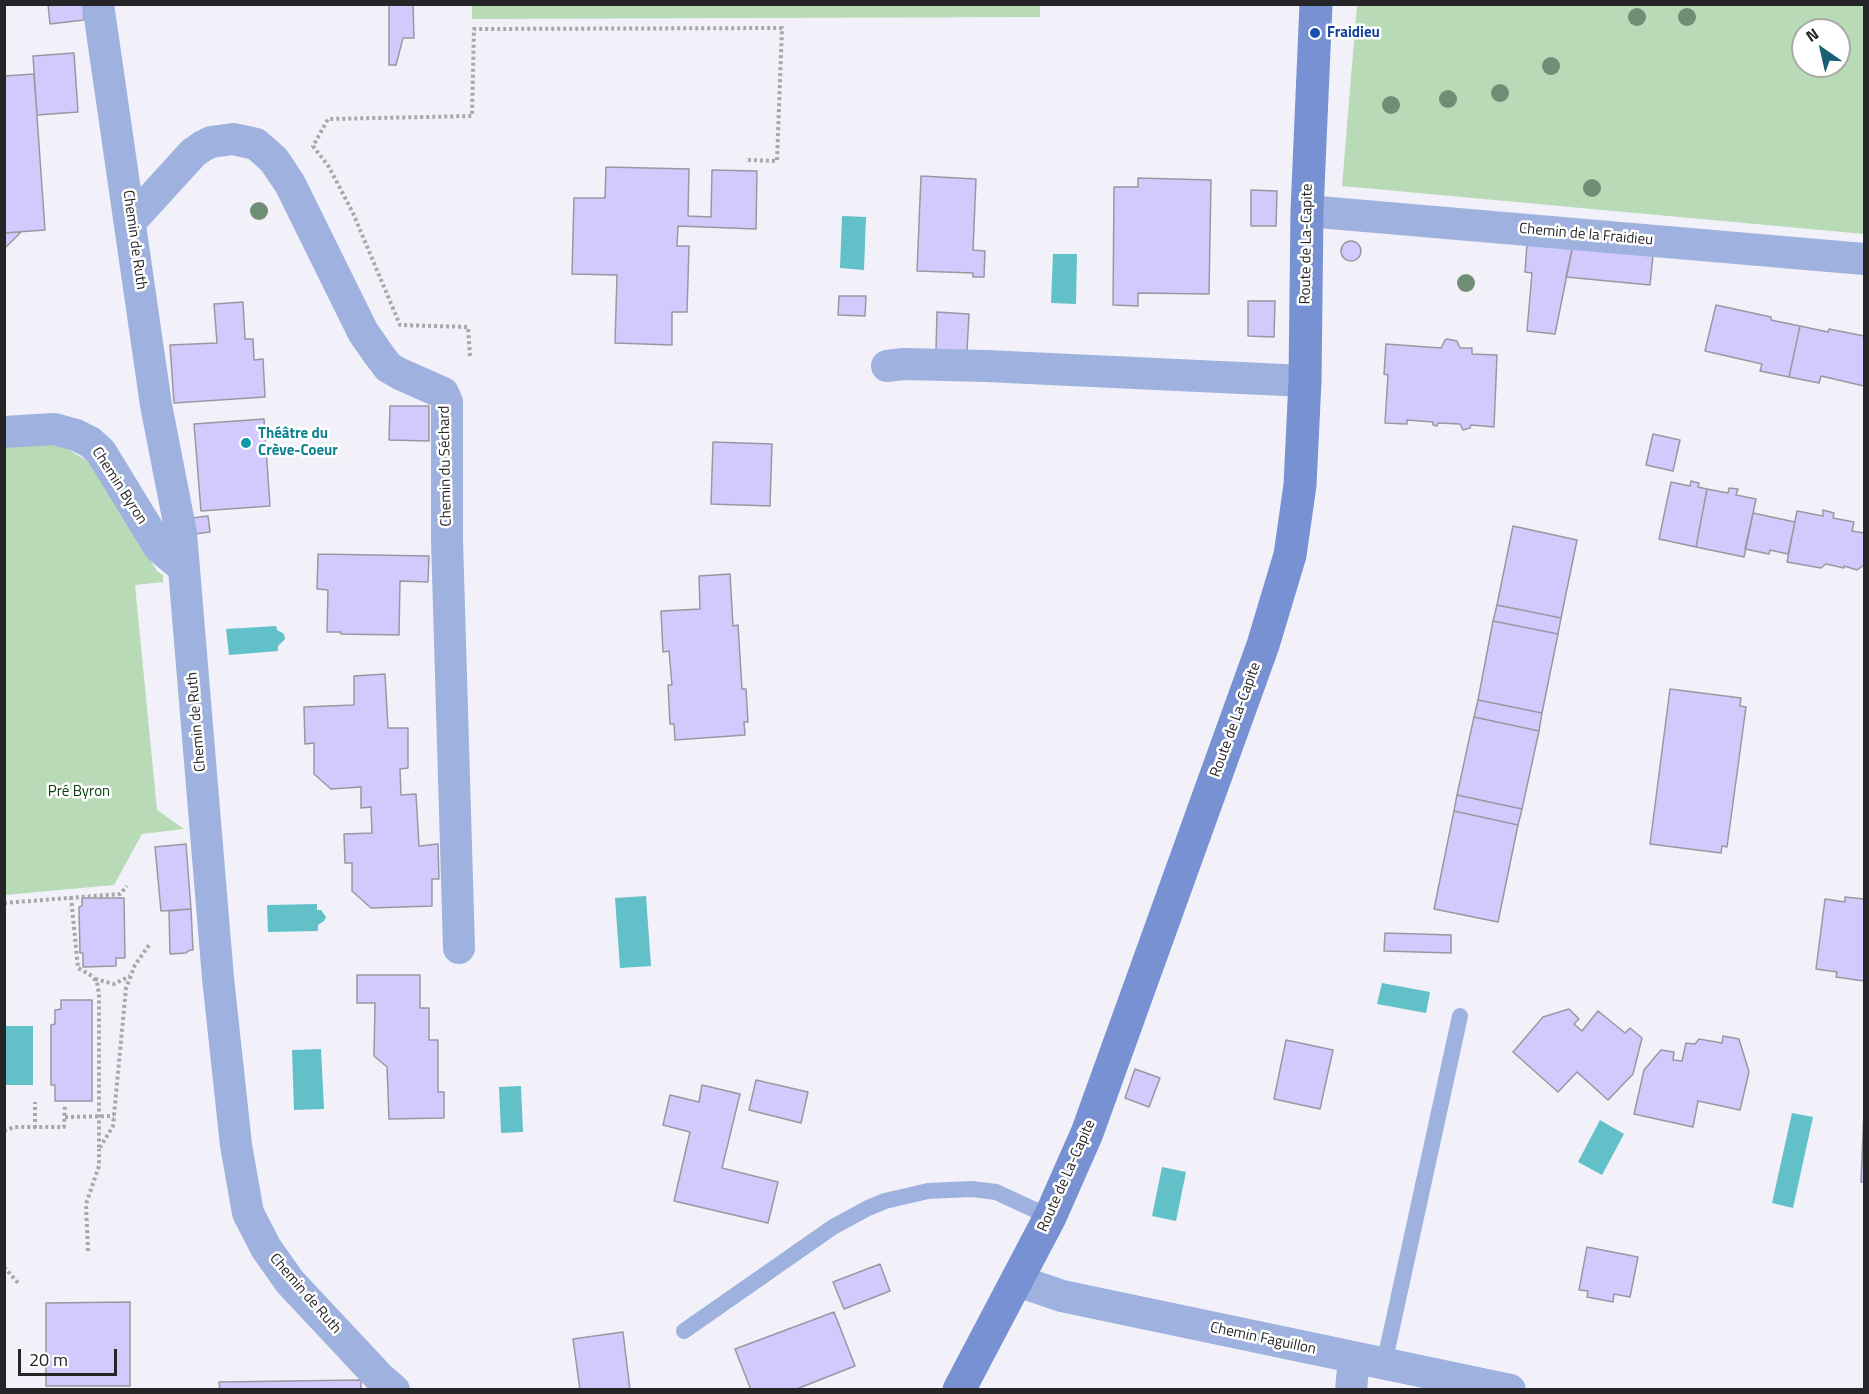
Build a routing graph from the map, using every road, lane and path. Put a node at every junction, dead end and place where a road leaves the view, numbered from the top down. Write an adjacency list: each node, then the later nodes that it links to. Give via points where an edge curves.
1 (98, 4): 5 (street, Chemin de Ruth)
2 (1316, 4): 4 (street, Route de La-Capite)
3 (748, 160): 7 (path, via 777,161 782,28 474,29 472,116 328,119 313,147 329,167 354,213 400,325 468,327)
4 (1307, 212): 6 (street, Chemin de la Fraidieu); 9 (street, Route de La-Capite)
5 (131, 221): 11 (street, Chemin de Ruth, via 156,405); 16 (street, Chemin du Séchard, via 203,146 233,139 255,144 274,160 290,184 363,332 388,367 443,393 447,402 447,540)
6 (1864, 259)
7 (470, 356)
8 (886, 366): 9 (street, via 975,366)
9 (1305, 381): 28 (street, Route de La-Capite, via 1300,485 1290,555 1263,645 1125,1032)
10 (4, 432): 11 (street, Chemin Byron, via 54,429 90,442 159,547)
11 (184, 568): 35 (street, Chemin de Ruth, via 222,1013 236,1145 249,1213 266,1248 290,1282)
12 (127, 886): 13 (path, via 120,894)
13 (71, 897): 14 (path); 18 (path, via 78,968)
14 (4, 903)
15 (149, 945): 17 (path)
16 (459, 948)
17 (132, 975): 18 (path, via 114,984); 23 (path, via 125,994)
18 (94, 979): 22 (path, via 99,994)
19 (1460, 1016): 34 (lane)
20 (36, 1102): 25 (path)
21 (65, 1104): 24 (path)
22 (99, 1116): 23 (path); 24 (path); 27 (path)
23 (114, 1116): 27 (path, via 113,1126)
24 (65, 1117): 25 (path, via 64,1127)
25 (35, 1128): 26 (path, via 14,1127)
26 (4, 1131)
27 (99, 1149): 29 (path, via 99,1166 86,1204)
28 (1050, 1216): 31 (street, Route de La-Capite); 33 (lane, via 996,1192 972,1189 928,1191 885,1201 833,1227)
29 (88, 1251)
30 (4, 1268): 32 (path)
31 (1018, 1281): 34 (street, Chemin Faguillon, via 1062,1296); 36 (street, Route de La-Capite)
32 (19, 1284)
33 (684, 1331)
34 (1369, 1361): 37 (street); 38 (street, Chemin Faguillon)
35 (394, 1389)
36 (959, 1389)
37 (1351, 1389)
38 (1510, 1389)

